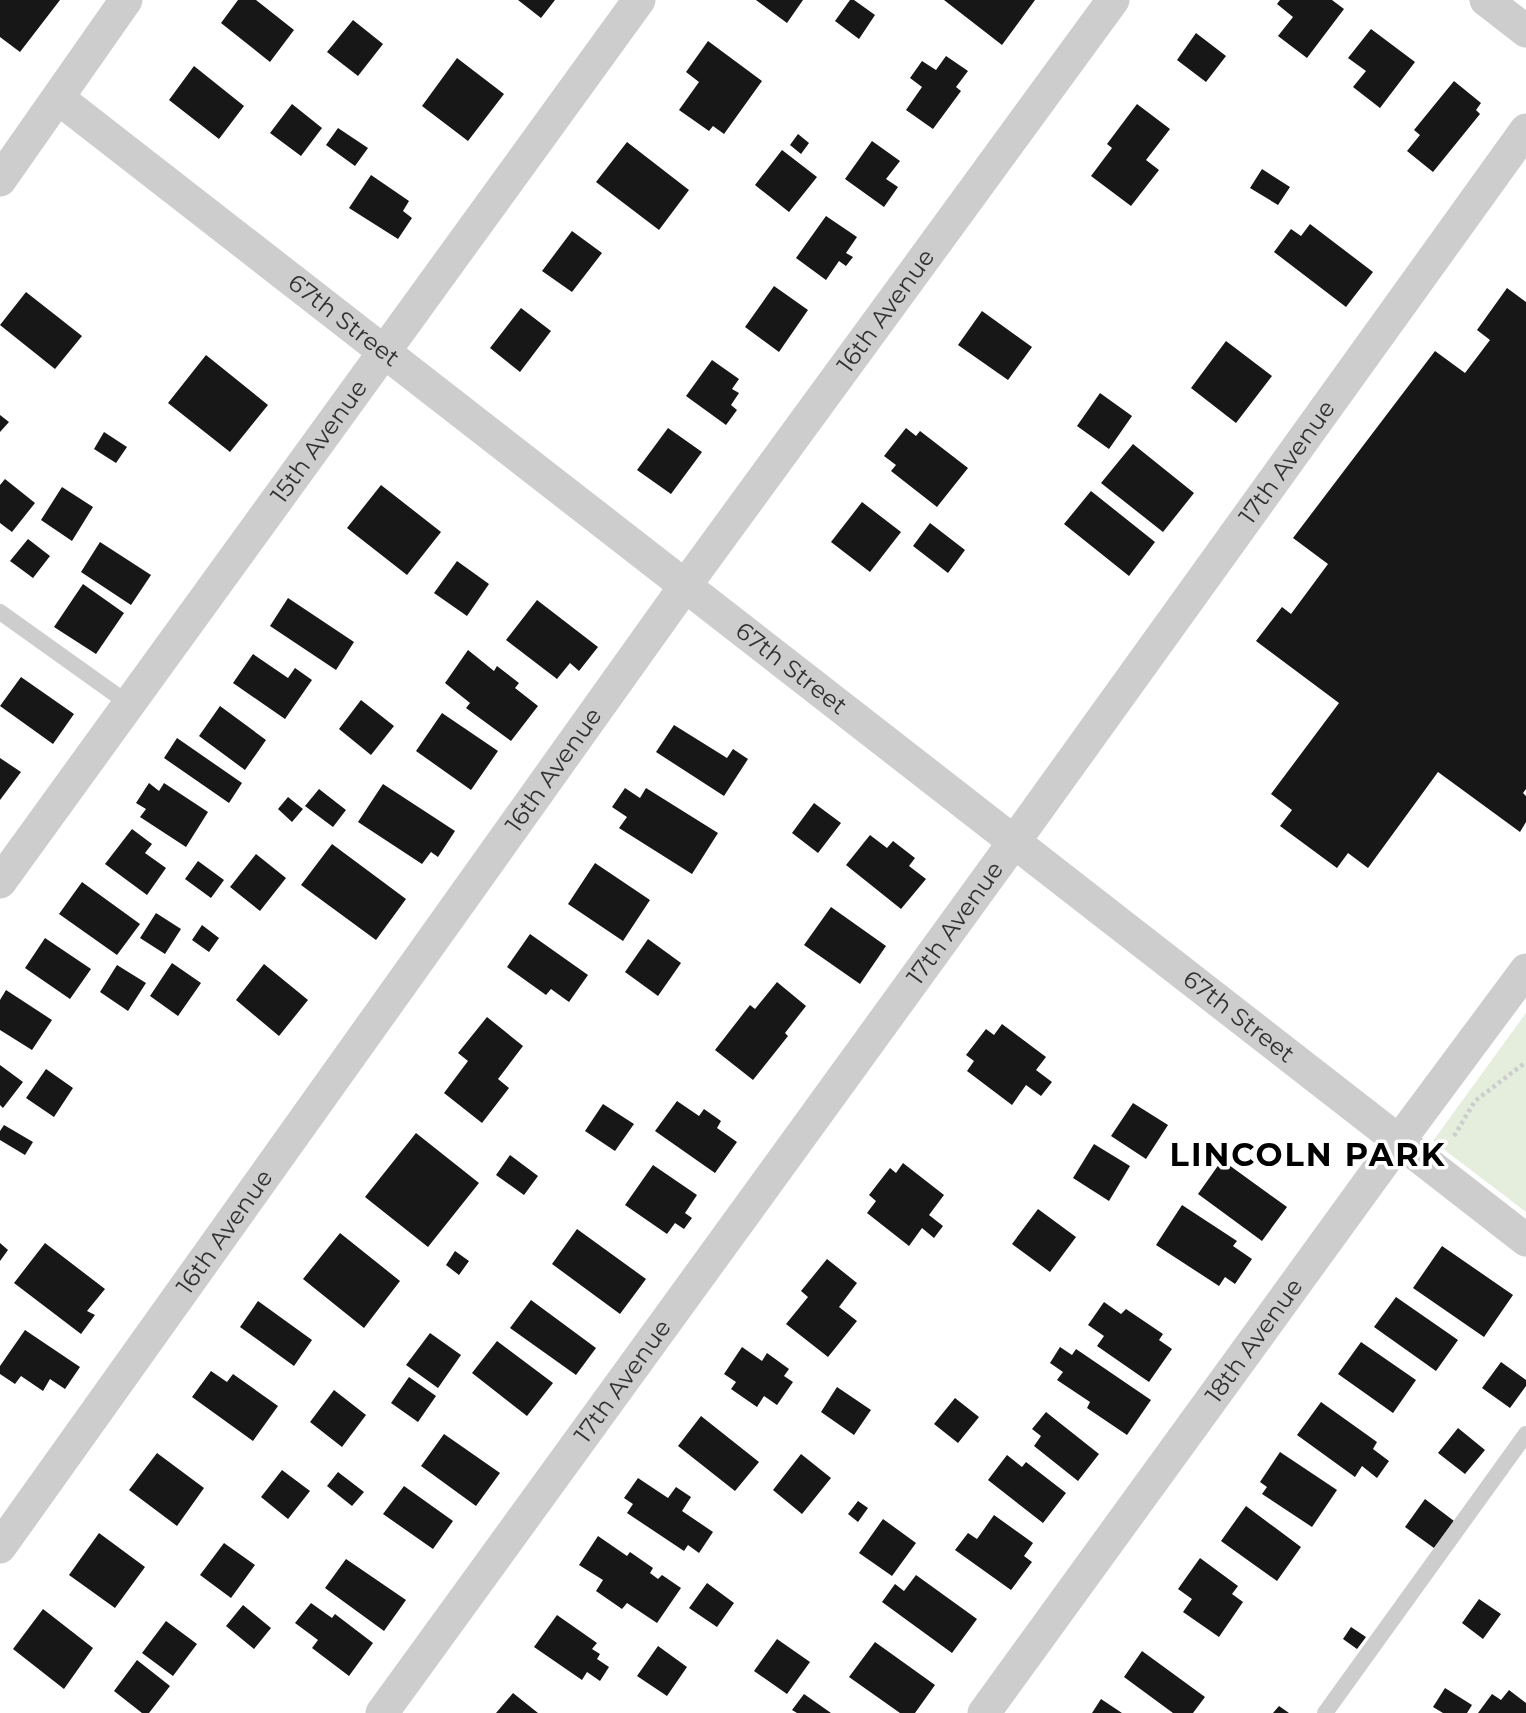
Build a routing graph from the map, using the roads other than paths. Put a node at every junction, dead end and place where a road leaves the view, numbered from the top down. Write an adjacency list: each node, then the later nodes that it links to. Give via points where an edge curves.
1 (126, 0): 6 (street)
2 (639, 0): 9 (street, 15th Avenue)
3 (1113, 0): 10 (street, 16th Avenue)
4 (1486, 0): 5 (street)
5 (1526, 31)
6 (58, 98): 8 (street); 9 (street, 67th Street)
7 (1526, 130): 13 (street, 17th Avenue)
8 (0, 180)
9 (384, 352): 10 (street, 67th Street); 12 (street, 15th Avenue)
10 (685, 586): 13 (street, 67th Street); 19 (street, 16th Avenue)
11 (0, 612): 12 (lane)
12 (129, 704): 14 (street, 15th Avenue)
13 (1014, 842): 16 (street, 67th Street); 20 (street, 17th Avenue)
14 (0, 882)
15 (1526, 970): 16 (street, 18th Avenue)
16 (1399, 1141): 17 (street, 67th Street); 21 (street, 18th Avenue)
17 (1526, 1240)
18 (1526, 1434): 22 (lane)
19 (0, 1547)
20 (382, 1713)
21 (984, 1713)
22 (1325, 1713)

